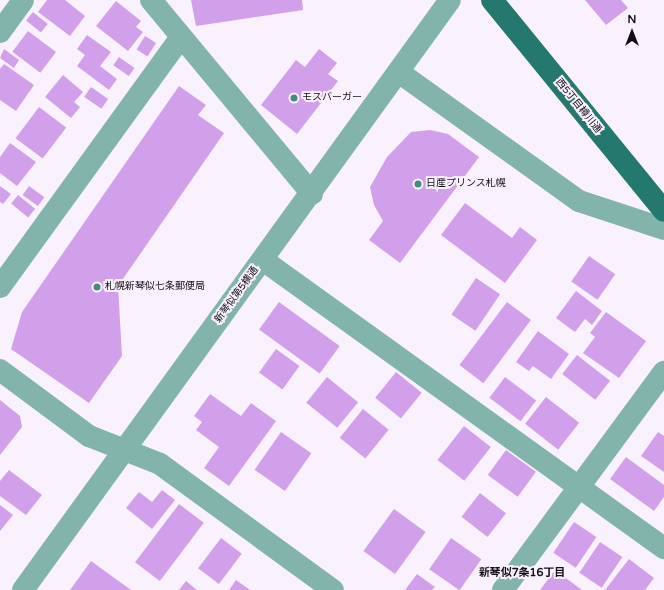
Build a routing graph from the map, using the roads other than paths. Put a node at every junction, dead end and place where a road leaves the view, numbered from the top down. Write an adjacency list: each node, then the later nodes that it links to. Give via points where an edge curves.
1 (23, 0): 5 (street)
2 (151, 0): 6 (street)
3 (450, 0): 7 (street, 新琴似第5横通)
4 (492, 0): 9 (main road, 西5丁目樽川通)
5 (0, 32)
6 (182, 37): 8 (street); 12 (street)
7 (400, 73): 8 (street, 新琴似第5横通); 10 (street, via 579,201)
8 (312, 194): 11 (street, 新琴似第5横通)
9 (664, 211)
10 (664, 229)
11 (263, 260): 15 (street, 新琴似第5横通); 16 (street)
12 (0, 287)
13 (0, 370): 15 (street, via 89,436)
14 (664, 372): 16 (street)
15 (124, 451): 18 (street, 新琴似第5横通); 19 (street, via 160,464)
16 (580, 487): 17 (street); 20 (street)
17 (664, 548)
18 (23, 590)
19 (333, 590)
20 (503, 590)

